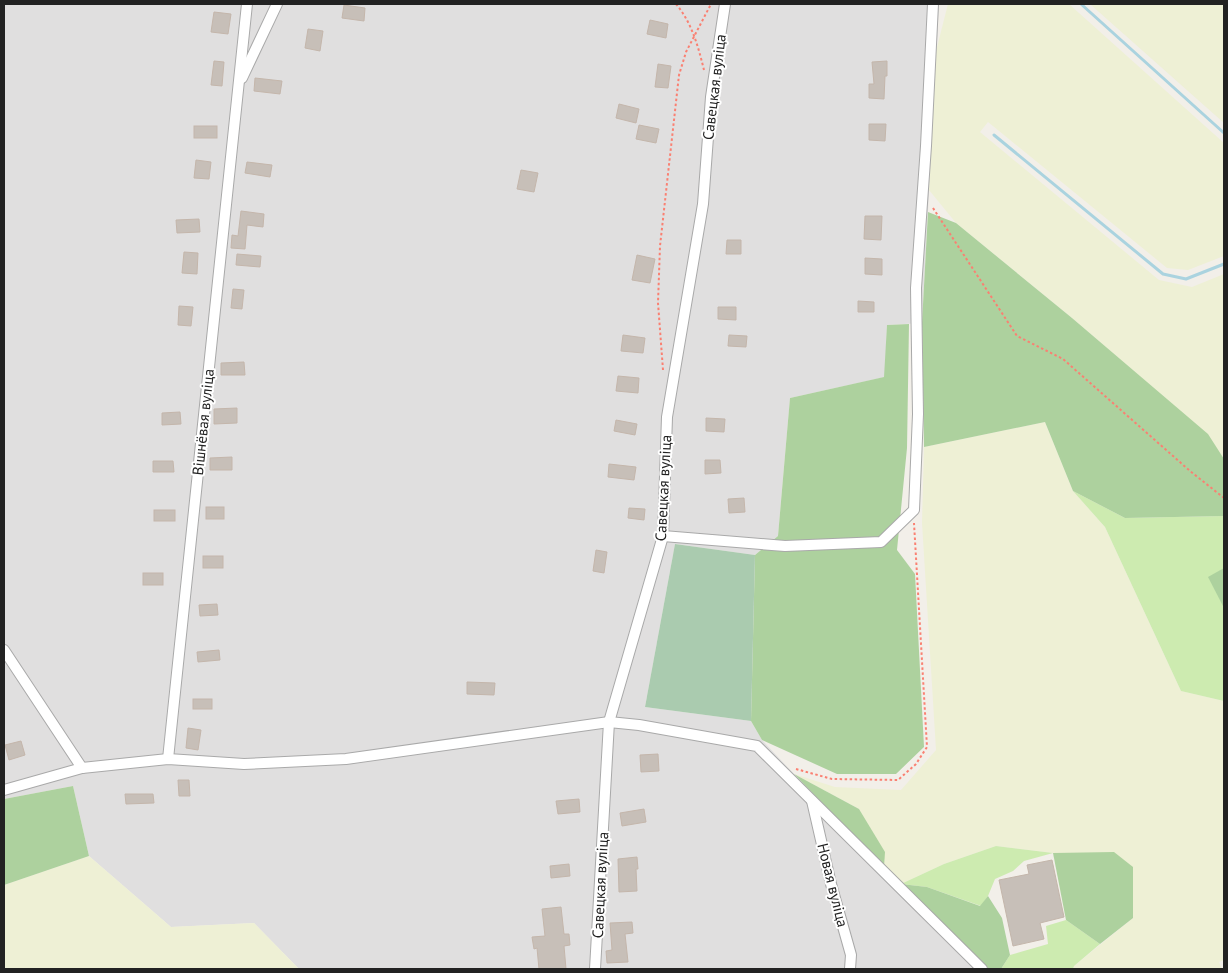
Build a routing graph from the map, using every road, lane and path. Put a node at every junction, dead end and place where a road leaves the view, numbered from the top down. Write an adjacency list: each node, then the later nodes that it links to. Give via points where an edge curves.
1 (247, 4): 9 (street, Вішнёвая вуліца)
2 (276, 4): 9 (street, Вішнёвая вуліца)
3 (676, 4): 7 (path)
4 (711, 4): 7 (path)
5 (725, 4): 14 (street, Савецкая вуліца, via 711,97 703,204 667,417)
6 (933, 4): 10 (street)
7 (694, 35): 8 (path); 11 (path, via 679,75 660,237 658,303)
8 (705, 73)
9 (239, 84): 17 (street, Вішнёвая вуліца)
10 (923, 194): 12 (path, via 1018,336 1063,359); 13 (street, via 916,288 918,414)
11 (663, 371)
12 (1224, 498)
13 (914, 510): 14 (street, via 881,542 785,546); 18 (path, via 927,747 916,764 898,780 832,778)
14 (663, 536): 16 (street, Савецкая вуліца)
15 (4, 650): 19 (street)
16 (609, 722): 17 (street, via 346,759 244,764); 18 (street, via 758,746); 22 (street, Савецкая вуліца)
17 (168, 759): 19 (street)
18 (774, 763): 21 (street)
19 (82, 768): 20 (street)
20 (4, 790)
21 (812, 801): 23 (street, Новая вуліца, via 851,955); 24 (street)
22 (595, 969)
23 (850, 969)
24 (982, 969)

